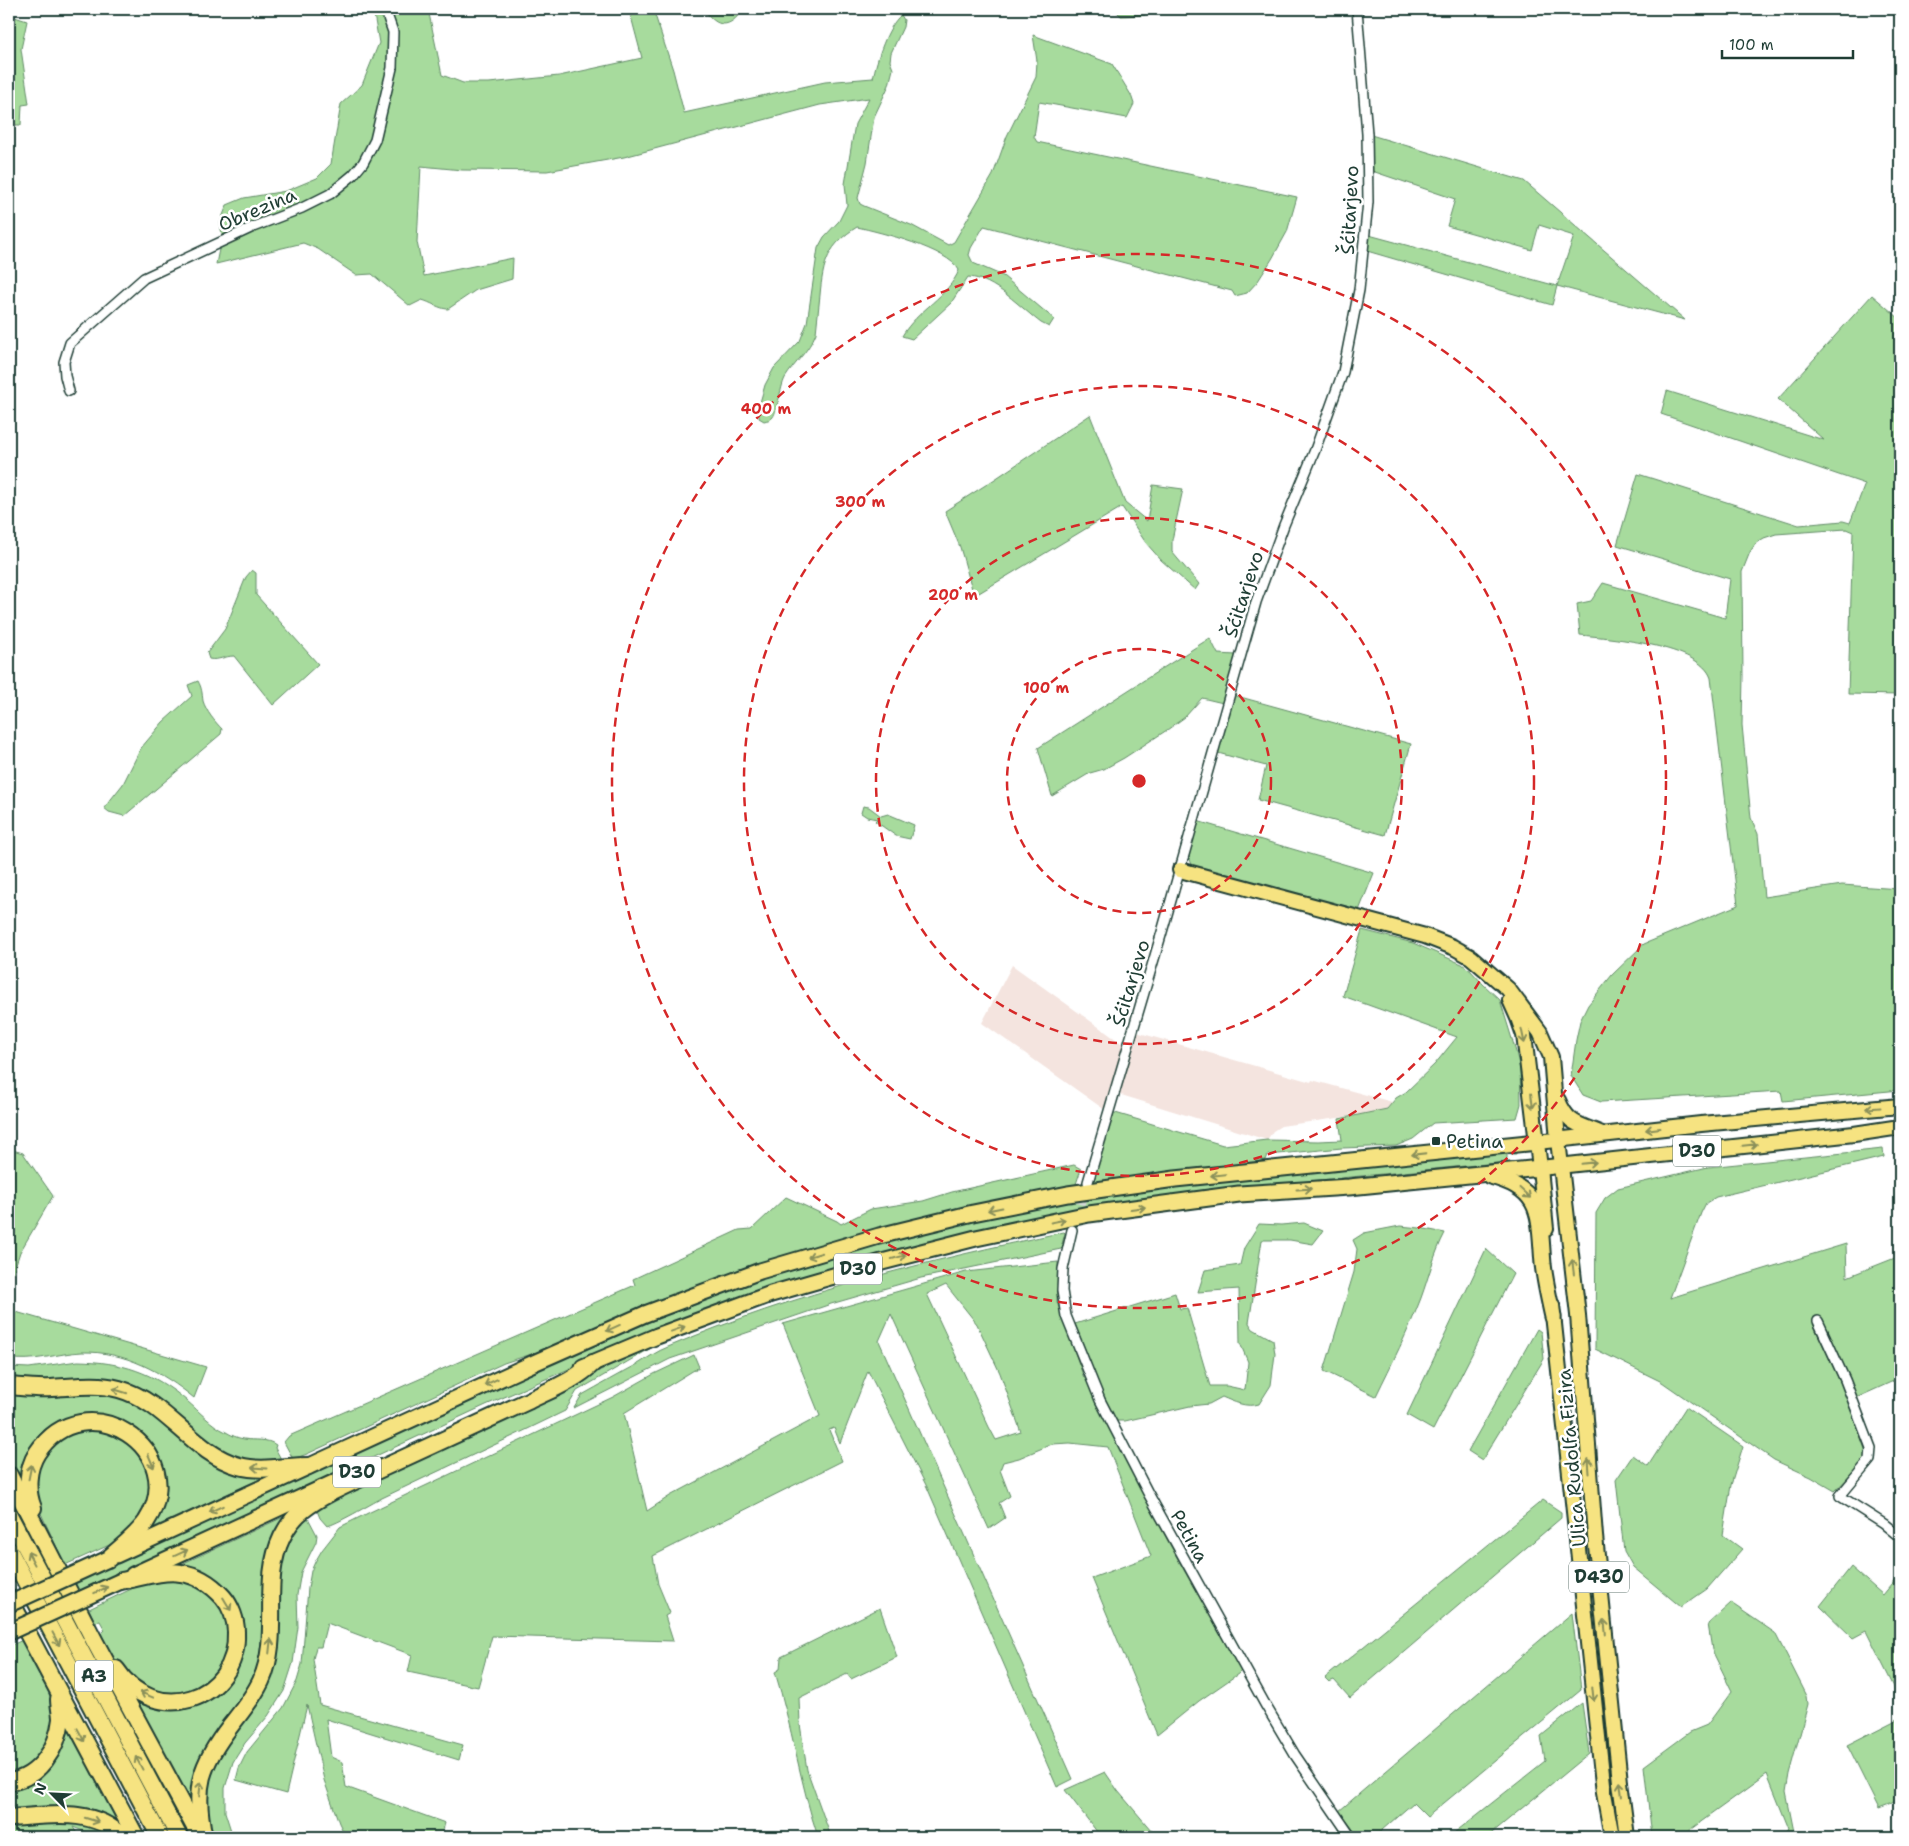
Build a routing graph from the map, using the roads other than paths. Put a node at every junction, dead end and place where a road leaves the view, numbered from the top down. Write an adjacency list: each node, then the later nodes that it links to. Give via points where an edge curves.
1 (385, 9): 3 (street, Obrezina, via 394,32 392,68 375,140 363,163 330,194 144,278 70,343 64,362)
2 (1357, 9): 4 (street, Šćitarjevo, via 1368,170 1366,226 1352,330 1343,372 1256,602)
3 (69, 391)
4 (1180, 870): 5 (main road, via 1425,936 1471,957); 15 (street, Šćitarjevo)
5 (1500, 981): 6 (main road, Ulica Rudolfa Fizira, via 1528,1014 1547,1046); 11 (main road, Ulica Rudolfa Fizira, one-way to 11, via 1524,1035)
6 (1554, 1091): 9 (main road, via 1561,1109 1571,1121); 10 (main road, Ulica Rudolfa Fizira)
7 (1900, 1106): 9 (main road, D30, one-way to 9)
8 (1900, 1127): 12 (main road, D30, one-way to 8)
9 (1605, 1135): 10 (main road, D30)
10 (1558, 1140): 11 (main road, D30); 12 (main road, Ulica Rudolfa Fizira)
11 (1537, 1142): 13 (main road, Ulica Rudolfa Fizira); 21 (highway, D30, one-way to 21, via 1068,1194 878,1236 760,1272 645,1314)
12 (1561, 1166): 13 (main road, D30); 43 (main road, Ulica Rudolfa Fizira / D430, one-way to 12, via 1595,1536 1578,1315)
13 (1540, 1168): 14 (highway, D30); 17 (main road, Ulica Rudolfa Fizira / D430)
14 (1482, 1174): 17 (highway, one-way to 17, via 1515,1185 1535,1205); 19 (highway, D30, one-way to 14, via 771,1294 976,1238 1089,1214 1239,1194)
15 (1088, 1182)
16 (1072, 1230): 41 (street, Petina, via 1063,1269 1066,1316 1100,1400 1266,1706)
17 (1553, 1317): 42 (main road, Ulica Rudolfa Fizira / D430, one-way to 42, via 1604,1793)
18 (1818, 1321): 24 (street, via 1843,1373 1871,1448 1870,1460 1840,1496)
19 (593, 1363): 28 (highway, D30, one-way to 19); 40 (highway, one-way to 19, via 199,1809 201,1780 212,1752 249,1703 261,1681 269,1658 275,1561 283,1536 301,1511 336,1489 533,1398 585,1371)
20 (9, 1386): 21 (highway, one-way to 20, via 269,1469 229,1463 206,1451 141,1398 119,1390 87,1386)
21 (308, 1466): 27 (highway, D30, one-way to 27)
22 (9, 1475): 26 (highway)
23 (9, 1515): 39 (highway, A3, one-way to 23)
24 (1900, 1537)
25 (9, 1550): 38 (highway, A3, one-way to 38)
26 (48, 1552): 27 (highway, one-way to 27, via 48,1542 36,1517 28,1488 34,1458 41,1447 62,1429 76,1424 106,1423 134,1436 145,1448 154,1464 158,1482 155,1503 147,1521); 32 (highway)
27 (108, 1559): 30 (highway, D30, bridge)
28 (121, 1581): 31 (highway, D30, one-way to 28, bridge); 32 (highway, one-way to 32, via 180,1573 206,1582 226,1600 233,1615 236,1635 234,1658 228,1670 205,1693 193,1699 165,1702 140,1692 121,1676 103,1648)
29 (9, 1598): 33 (highway)
30 (9, 1604)
31 (9, 1632)
32 (95, 1642): 40 (highway)
33 (58, 1692): 34 (highway, via 61,1718 50,1755 25,1777); 37 (highway, one-way to 37)
34 (9, 1782)
35 (9, 1818): 36 (highway, one-way to 36, via 81,1817 105,1824)
36 (122, 1837)
37 (136, 1837)
38 (160, 1837)
39 (178, 1837)
40 (202, 1837)
41 (1351, 1837)
42 (1612, 1837)
43 (1628, 1837)

